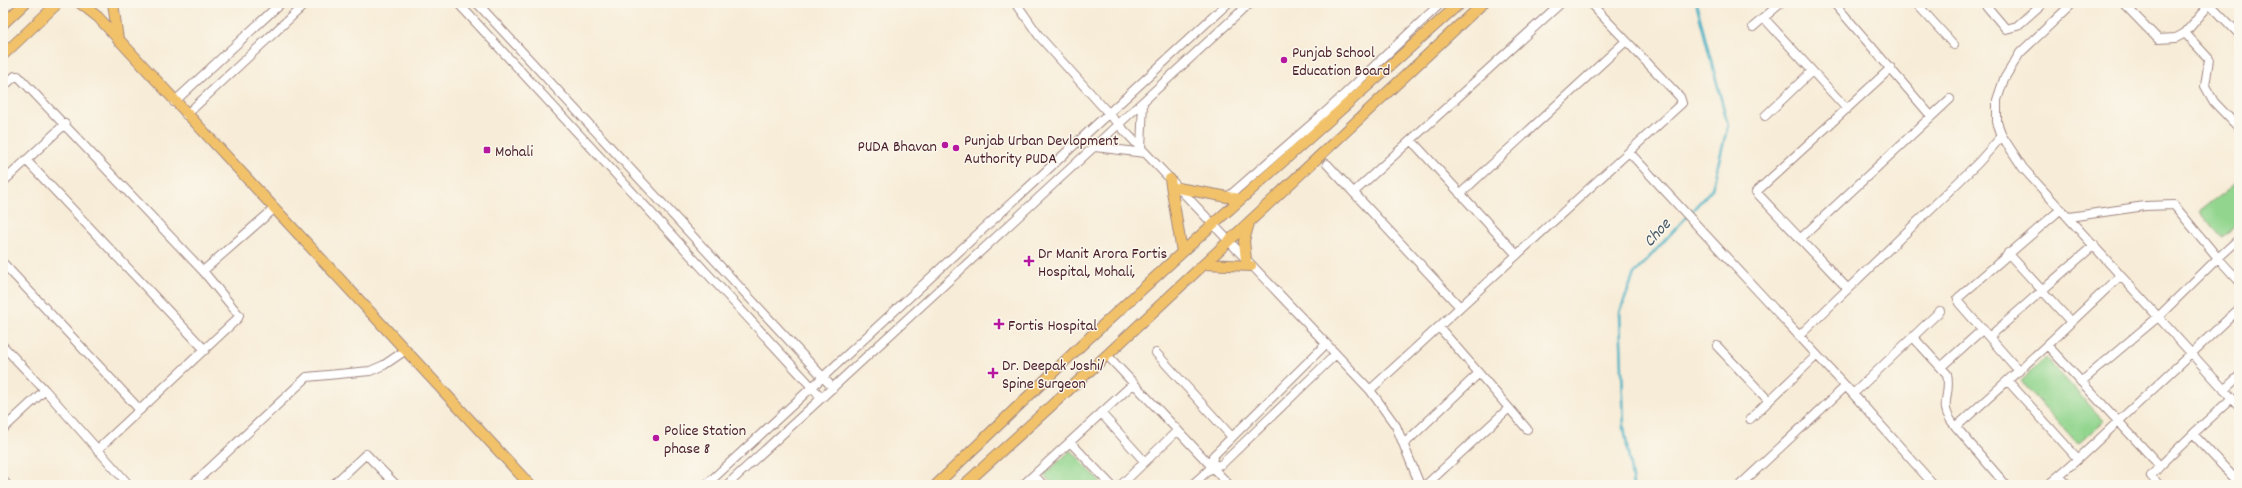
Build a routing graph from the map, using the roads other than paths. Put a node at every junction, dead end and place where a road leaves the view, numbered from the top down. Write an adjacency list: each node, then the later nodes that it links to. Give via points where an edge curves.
1 (12, 3): 27 (main road)
2 (25, 3): 27 (main road)
3 (58, 3): 38 (main road)
4 (80, 3): 34 (main road)
5 (113, 3): 34 (main road)
6 (281, 3): 44 (street)
7 (306, 3): 48 (street)
8 (458, 3): 39 (street)
9 (477, 3): 37 (street)
10 (1016, 3): 47 (street, via 1039,36)
11 (1228, 3): 28 (street); 47 (street)
12 (1250, 3): 28 (street)
13 (1441, 3): 68 (street, via 1330,108)
14 (1460, 3): 69 (main road)
15 (1482, 3): 73 (main road)
16 (1561, 3): 56 (street)
17 (1590, 3): 35 (street)
18 (1782, 3): 29 (street)
19 (1834, 3): 40 (street)
20 (1916, 3): 36 (street)
21 (1984, 3): 22 (street, via 2006,29 2017,26)
22 (2043, 3)
23 (2073, 3): 55 (street, via 2020,52 2004,78 1997,100 1997,122)
24 (2136, 3): 26 (street)
25 (2210, 3): 32 (street); 33 (street)
26 (2126, 6): 32 (street, via 2158,39 2176,38)
27 (13, 14): 30 (main road)
28 (1237, 14): 45 (street)
29 (1764, 18): 31 (street); 41 (street)
30 (3, 24)
31 (1753, 27)
32 (2185, 33): 53 (street, via 2209,58 2205,86 2214,102)
33 (2239, 34)
34 (118, 40): 44 (main road)
35 (1626, 40): 60 (street, via 1682,100 1680,106); 67 (street)
36 (1954, 45)
37 (523, 53): 39 (street); 54 (street)
38 (3, 55)
39 (513, 63): 57 (street)
40 (1891, 68): 46 (street); 50 (street)
41 (1812, 71): 46 (street); 49 (street)
42 (3, 87): 51 (street, via 18,76)
43 (1950, 99): 50 (street)
44 (174, 102): 48 (main road)
45 (1143, 102): 52 (street); 59 (street)
46 (1847, 109): 75 (street, via 1756,192)
47 (1108, 113): 52 (street); 118 (street)
48 (186, 115): 70 (main road)
49 (1765, 116)
50 (1932, 116): 75 (street)
51 (66, 124): 61 (street); 86 (street)
52 (1119, 125): 58 (street); 59 (street)
53 (2239, 128)
54 (597, 132): 57 (street); 91 (street)
55 (2002, 136): 71 (street, via 2024,168); 89 (street, via 1978,163)
56 (1411, 140): 66 (street); 67 (street)
57 (586, 142): 93 (street)
58 (1095, 146): 59 (street); 124 (street)
59 (1143, 151): 63 (street)
60 (1630, 153): 81 (street); 100 (street)
61 (26, 160): 64 (street); 107 (street)
62 (1327, 164): 66 (street)
63 (1170, 179): 65 (street); 79 (main road)
64 (3, 182)
65 (1178, 188): 68 (main road); 74 (street)
66 (1354, 192): 92 (street)
67 (1460, 194): 81 (street)
68 (1228, 197): 69 (main road)
69 (1239, 199): 74 (main road)
70 (275, 208): 86 (street); 108 (main road)
71 (2061, 209): 72 (street); 80 (street)
72 (2069, 218): 78 (street); 82 (street, via 2145,206 2174,205)
73 (1251, 220): 77 (main road); 84 (main road, via 1244,241)
74 (1212, 225): 77 (street); 79 (main road)
75 (1800, 239): 89 (street)
76 (2239, 239): 82 (street)
77 (1228, 242): 84 (street); 85 (main road)
78 (2094, 245): 87 (street); 90 (street)
79 (1182, 252): 163 (main road)
80 (2008, 253): 90 (street); 99 (street, via 1958,298 1959,303)
81 (1517, 255): 92 (street)
82 (2218, 258): 88 (street); 96 (street)
83 (3, 263): 134 (street)
84 (1248, 263): 85 (main road); 103 (street)
85 (1204, 264): 112 (main road)
86 (203, 271): 107 (street, via 239,315)
87 (2121, 275): 96 (street); 97 (street)
88 (2239, 280)
89 (1847, 288): 100 (street)
90 (2042, 291): 97 (street); 102 (street)
91 (749, 297): 93 (street); 118 (street)
92 (1460, 307): 98 (street)
93 (739, 308): 123 (street)
94 (2239, 309): 109 (street)
95 (1940, 311): 101 (street)
96 (2158, 317): 109 (street); 120 (street)
97 (2070, 322): 104 (street)
98 (1439, 327): 116 (street); 126 (street)
99 (1983, 329): 102 (street); 114 (street)
100 (1799, 336): 113 (street)
101 (1913, 337): 114 (street); 128 (street)
102 (1989, 337): 115 (street)
103 (1326, 344): 111 (street); 143 (street)
104 (2047, 345): 115 (street); 120 (street)
105 (3, 346): 125 (street)
106 (1718, 346): 131 (street)
107 (205, 350): 134 (street)
108 (406, 350): 157 (street, via 370,371 307,377); 160 (main road)
109 (2190, 352): 127 (street); 137 (street)
110 (1156, 353): 143 (street)
111 (1336, 354): 126 (street); 150 (street, via 1222,464)
112 (1107, 355): 121 (street); 164 (main road)
113 (1817, 355): 122 (street); 131 (street)
114 (1941, 368): 138 (street, via 1947,374 1949,382 1944,404 1948,418)
115 (2019, 370): 119 (street)
116 (1478, 374): 133 (street); 145 (street)
117 (2239, 376): 127 (street)
118 (823, 377): 123 (street); 124 (street)
119 (2008, 380): 138 (street); 147 (street)
120 (2081, 382): 137 (street)
121 (1133, 384): 135 (street); 141 (street)
122 (1846, 386): 128 (street); 173 (street)
123 (812, 387): 129 (street); 161 (street)
124 (833, 388): 129 (street)
125 (44, 390): 139 (street); 146 (street)
126 (1370, 390): 145 (street, via 1388,413)
127 (2224, 390): 130 (street)
128 (1853, 394): 174 (street)
129 (822, 398): 162 (street)
130 (2232, 398): 132 (street); 142 (street)
131 (1769, 401): 136 (street)
132 (2239, 406)
133 (1509, 408): 140 (street); 172 (street)
134 (140, 410): 146 (street)
135 (1101, 413): 144 (street); 148 (street)
136 (1750, 419)
137 (2118, 423): 147 (street); 149 (street)
138 (1956, 427): 175 (street)
139 (3, 429)
140 (1527, 429)
141 (1177, 431): 148 (street); 150 (street)
142 (2193, 434): 149 (street); 154 (street)
143 (1232, 437): 150 (street, via 1213,456)
144 (1070, 442): 151 (street); 167 (street)
145 (1404, 444): 171 (street)
146 (97, 450): 156 (street)
147 (2078, 459): 152 (street)
148 (1145, 462): 168 (street)
149 (2160, 466): 178 (street, via 2150,476)
150 (1212, 467): 169 (street); 170 (street)
151 (1034, 475): 165 (street); 166 (street)
152 (2059, 476): 176 (street); 177 (street)
153 (3, 480): 155 (street)
154 (2239, 483)
155 (8, 485)
156 (129, 485)
157 (192, 485)
158 (333, 485): 159 (street, via 367,454)
159 (396, 485)
160 (530, 485)
161 (706, 485)
162 (727, 485)
163 (936, 485)
164 (964, 485)
165 (1023, 485)
166 (1043, 485)
167 (1111, 485)
168 (1121, 485)
169 (1192, 485)
170 (1229, 485)
171 (1420, 485)
172 (1426, 485)
173 (1740, 485)
174 (1934, 485)
175 (2006, 485)
176 (2048, 485)
177 (2068, 485)
178 (2159, 485)

